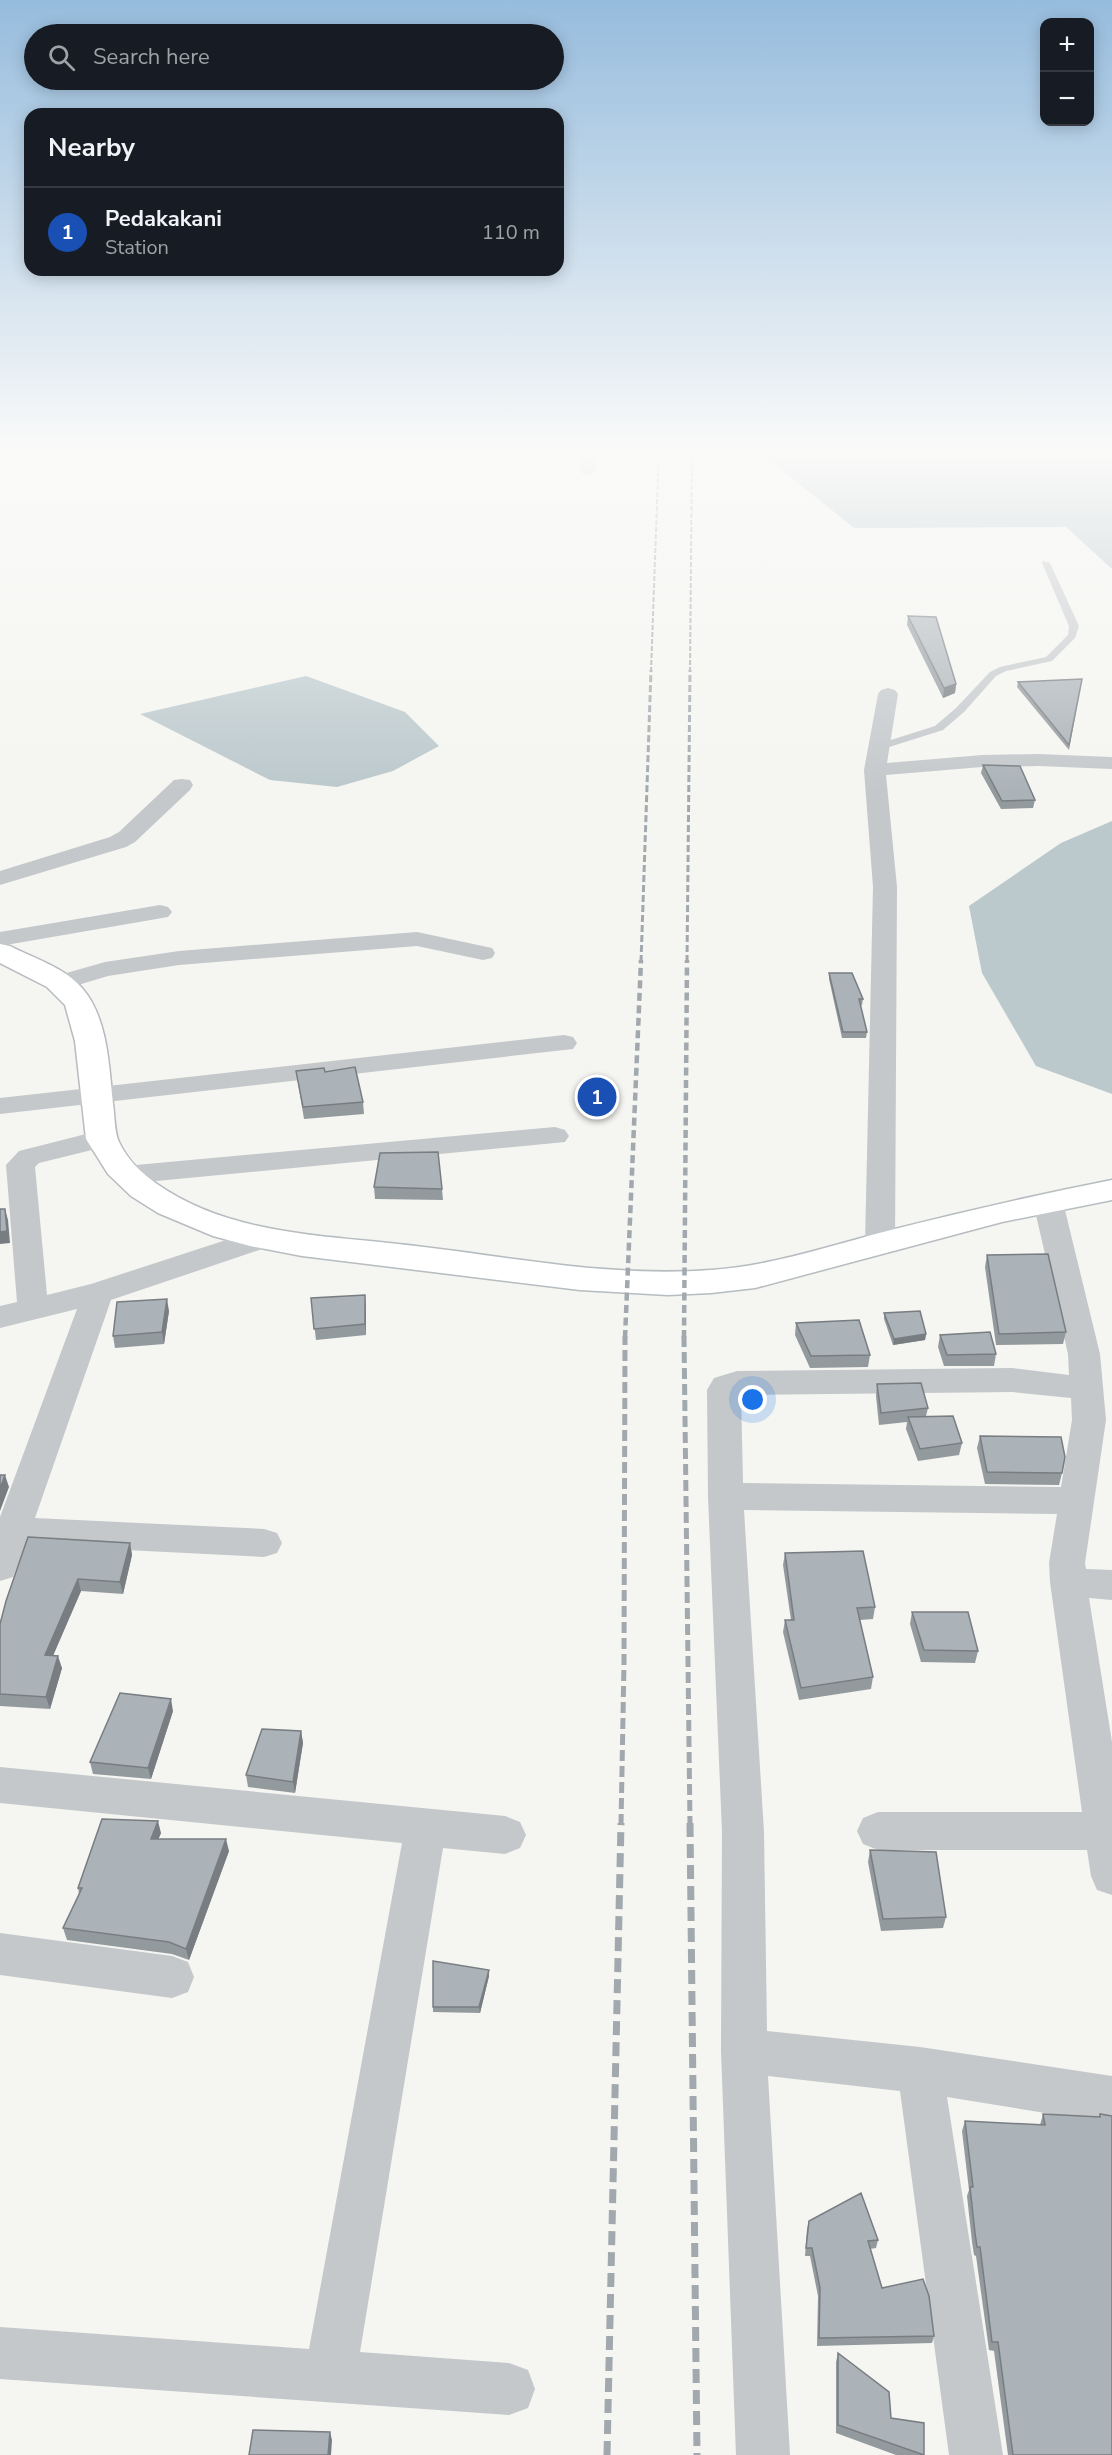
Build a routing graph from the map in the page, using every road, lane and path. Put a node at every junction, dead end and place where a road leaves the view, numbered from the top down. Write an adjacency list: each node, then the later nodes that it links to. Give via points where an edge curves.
1 (1046, 563): 3 (lane, via 1074,626 1072,636 1049,659 993,674 939,728)
2 (888, 694): 3 (street)
3 (877, 759): 4 (street); 20 (street, via 885,887)
4 (1112, 763)
5 (182, 785): 6 (street, via 118,842)
6 (0, 878)
7 (160, 912): 8 (street)
8 (1, 950): 10 (main road)
9 (483, 953): 10 (street, via 405,939 179,958 105,969)
10 (58, 983): 12 (main road, via 82,1006)
11 (564, 1043): 12 (street)
12 (96, 1097): 13 (street); 15 (main road)
13 (0, 1106)
14 (555, 1136): 16 (street)
15 (102, 1139): 16 (main road, via 108,1154); 22 (street, via 29,1158 20,1165)
16 (125, 1175): 19 (main road, via 169,1207)
17 (1112, 1190): 18 (main road)
18 (1048, 1202): 20 (main road); 24 (street, via 1084,1354)
19 (263, 1238): 20 (main road, via 626,1282 684,1284 755,1277); 21 (street)
20 (880, 1244)
21 (98, 1293): 22 (street); 27 (street)
22 (33, 1309): 23 (street)
23 (0, 1317)
24 (1085, 1388): 25 (street, via 1012,1380 730,1385 724,1390); 26 (street, via 1089,1420)
25 (726, 1496): 26 (street); 40 (street, via 743,1832)
26 (1078, 1501): 30 (street, via 1067,1563)
27 (13, 1532): 28 (street); 29 (street)
28 (264, 1543)
29 (0, 1567)
30 (1068, 1582): 31 (street); 35 (street)
31 (1112, 1585)
32 (0, 1785): 33 (street)
33 (426, 1827): 36 (street); 44 (street)
34 (878, 1831): 35 (street)
35 (1104, 1831): 37 (street)
36 (505, 1835)
37 (1112, 1876)
38 (0, 1954): 39 (street)
39 (172, 1977)
40 (744, 2051): 41 (street); 46 (street)
41 (920, 2070): 42 (street); 47 (street)
42 (1112, 2100)
43 (0, 2353): 44 (street)
44 (330, 2377): 45 (street)
45 (509, 2389)
46 (763, 2455)
47 (976, 2455)

